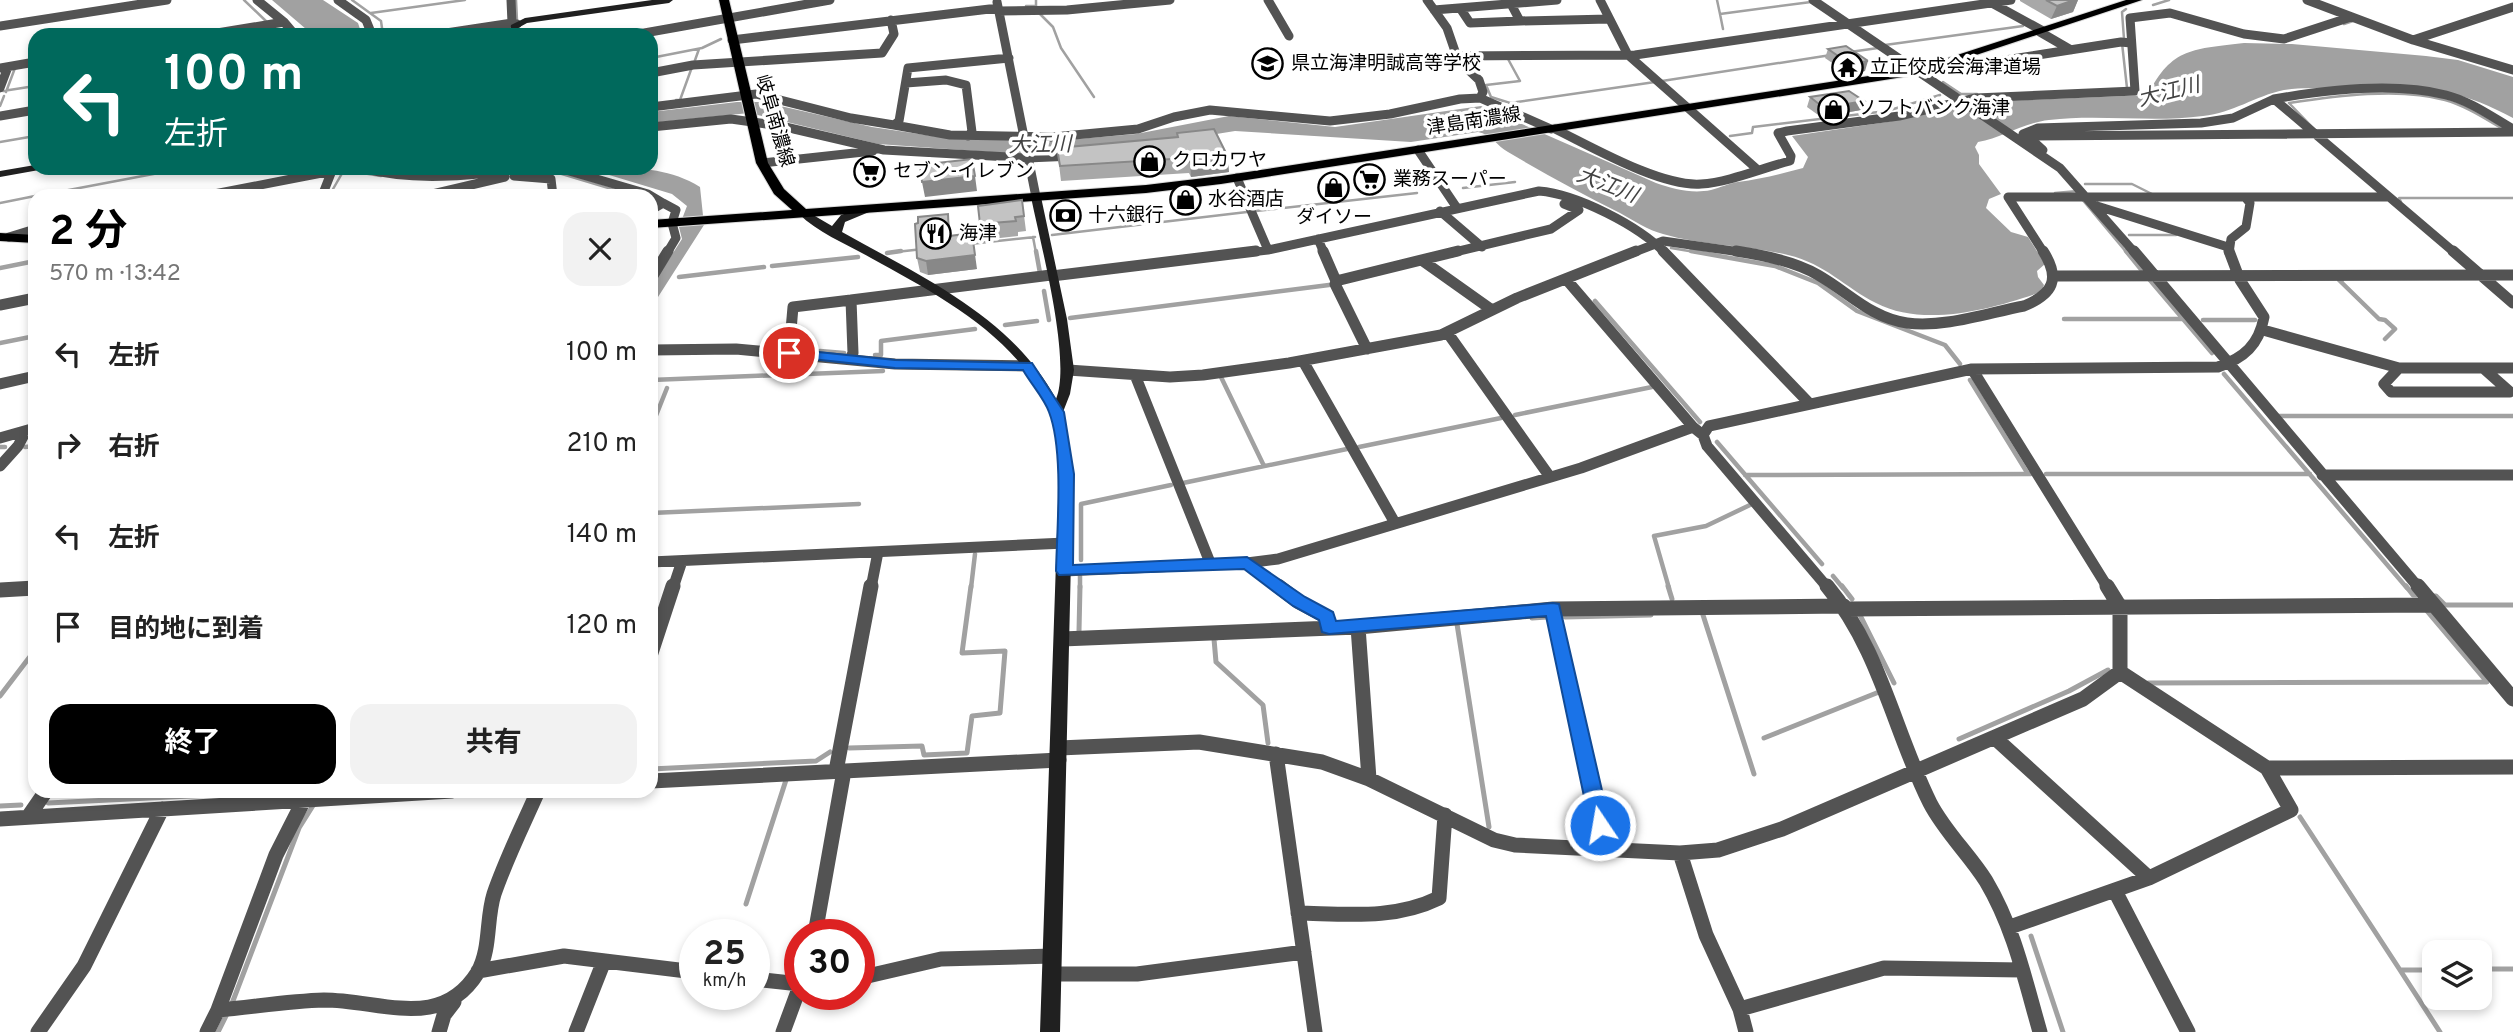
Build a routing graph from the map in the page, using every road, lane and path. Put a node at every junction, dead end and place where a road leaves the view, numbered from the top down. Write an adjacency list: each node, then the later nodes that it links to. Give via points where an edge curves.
1 (167, 0): 31 (street)
2 (257, 0): 28 (street)
3 (338, 0): 34 (street, via 366,20)
4 (511, 0): 29 (street)
5 (669, 0): 29 (street)
6 (724, 0): 24 (main road, 岐阜南濃線)
7 (830, 0): 24 (street)
8 (1170, 0): 19 (street, via 1067,10)
9 (1268, 0): 39 (street)
10 (1427, 0): 22 (street)
11 (1557, 0): 18 (street)
12 (1600, 0): 25 (street)
13 (1813, 0): 30 (street)
14 (2011, 0): 17 (street)
15 (2137, 0): 38 (main road, 津島南濃線)
16 (2307, 0): 23 (street)
17 (1989, 1): 30 (street); 38 (street)
18 (1511, 4): 21 (street); 27 (street)
19 (997, 7): 26 (street); 46 (street)
20 (2513, 7): 41 (street)
21 (1460, 8): 22 (street); 27 (street, via 1470,23)
22 (1434, 10): 45 (street, via 1447,28)
23 (2351, 17): 41 (street); 42 (street, via 2284,39 2244,34 2163,13 2130,18)
24 (728, 18): 37 (street); 40 (main road, 岐阜南濃線)
25 (1609, 19): 27 (street); 44 (street)
26 (891, 20): 40 (street); 47 (street, via 894,34 882,53)
27 (1520, 21)
28 (284, 22): 32 (street); 33 (street)
29 (515, 23): 35 (street); 36 (street)
30 (1847, 23): 44 (street); 53 (street)
31 (0, 26)
32 (248, 28)
33 (289, 28)
34 (369, 28)
35 (481, 28)
36 (514, 28)
37 (658, 31)
38 (2041, 32): 43 (street); 48 (main road, 津島南濃線)
39 (1289, 36)
40 (732, 40): 47 (main road, 岐阜南濃線)
41 (2413, 40): 51 (street)
42 (2131, 43): 43 (street); 59 (street, via 2135,91)
43 (2071, 50): 48 (street, via 1973,65)
44 (1628, 55): 45 (street); 61 (street)
45 (1456, 56): 57 (street, via 1479,80)
46 (1009, 58): 54 (street, via 908,68); 72 (street)
47 (737, 62): 52 (street); 56 (main road, 岐阜南濃線)
48 (1952, 62): 53 (main road, 津島南濃線)
49 (28, 63): 50 (street)
50 (4, 67): 55 (street)
51 (2513, 70)
52 (658, 72)
53 (1916, 72): 59 (street); 61 (main road, 津島南濃線)
54 (906, 83): 65 (street, via 899,121); 71 (street, via 946,80 966,85 972,132)
55 (0, 88)
56 (745, 96): 60 (street); 64 (main road, 岐阜南濃線); 65 (street, via 770,96)
57 (1480, 98): 67 (street); 72 (street, via 1330,121 1210,110 1138,129)
58 (2274, 99): 68 (street, via 2309,93 2430,92 2456,99); 69 (street); 73 (street, via 2219,121 2061,125 2023,134)
59 (1961, 101): 70 (street); 81 (street, via 1899,116 1781,132 1778,136 1790,161)
60 (658, 106)
61 (1689, 108): 67 (main road, 津島南濃線); 81 (street)
62 (28, 111): 63 (street)
63 (0, 116)
64 (750, 120): 66 (street); 74 (street); 78 (main road, 岐阜南濃線)
65 (894, 125): 71 (street)
66 (658, 126)
67 (1551, 129): 75 (main road, 津島南濃線); 81 (street, via 1680,184 1703,184)
68 (2513, 130): 69 (street)
69 (2314, 133): 73 (street, via 2041,135); 97 (street)
70 (2010, 134): 80 (street)
71 (968, 136): 72 (street)
72 (1024, 138): 77 (street)
73 (2032, 140): 80 (street)
74 (884, 150): 77 (street); 78 (street)
75 (1418, 150): 87 (main road, 津島南濃線); 102 (street)
76 (1085, 156): 77 (street)
77 (1027, 157): 94 (street)
78 (762, 163): 92 (main road, 岐阜南濃線)
79 (28, 168): 82 (street)
80 (2060, 168): 95 (street)
81 (1758, 170)
82 (0, 174)
83 (304, 175): 88 (street)
84 (503, 175): 89 (street)
85 (524, 175): 90 (street, via 551,179)
86 (583, 175): 91 (street)
87 (1237, 178): 94 (main road, 津島南濃線); 117 (street)
88 (237, 189)
89 (450, 189)
90 (552, 189)
91 (631, 189)
92 (779, 191): 105 (main road, 岐阜南濃線); 106 (main road, via 767,208)
93 (1539, 191): 102 (street); 114 (street, via 1591,206); 115 (street, via 1579,210 1551,229)
94 (1036, 197): 103 (main road, 津島南濃線); 122 (street)
95 (2089, 197): 96 (street); 101 (street); 123 (street, via 2008,197 2052,265)
96 (2245, 197): 97 (street); 116 (street, via 2250,203 2246,227 2231,238)
97 (2389, 197): 120 (street)
98 (658, 200): 99 (street)
99 (663, 203): 100 (street); 107 (street, via 676,210)
100 (658, 206)
101 (2097, 206): 116 (street); 124 (street)
102 (1457, 208): 104 (street)
103 (865, 210): 105 (main road, 津島南濃線); 110 (street, via 837,222)
104 (1440, 211): 113 (street); 115 (street)
105 (804, 214): 106 (main road); 110 (street)
106 (741, 218): 107 (main road)
107 (674, 223): 108 (main road); 119 (street, via 676,238)
108 (658, 224)
109 (28, 230): 111 (street)
110 (836, 235): 128 (street)
111 (5, 237): 112 (main road)
112 (28, 239)
113 (1318, 239): 117 (street); 127 (street)
114 (1654, 243): 123 (street, via 1781,260 1820,276 1860,305 1907,323 1931,324 2024,306 2044,296); 126 (street); 151 (street)
115 (1482, 247): 118 (street)
116 (2228, 247): 125 (street)
117 (1268, 250): 122 (street)
118 (1423, 261): 127 (street); 133 (street)
119 (658, 268)
120 (2480, 274): 121 (street); 125 (street); 131 (street)
121 (2513, 275)
122 (1052, 276): 128 (street); 147 (street)
123 (2054, 276): 124 (street)
124 (2157, 277): 125 (street); 141 (street)
125 (2237, 277): 134 (street, via 2264,317)
126 (1566, 279): 133 (street); 154 (street)
127 (1336, 281): 136 (street)
128 (933, 289): 130 (street); 142 (street, via 979,318)
129 (28, 299): 132 (street)
130 (851, 300): 138 (street, via 793,307); 139 (street)
131 (2513, 303)
132 (0, 305)
133 (1492, 310): 135 (street)
134 (2263, 330): 141 (street, via 2243,359); 143 (street)
135 (1447, 332): 136 (street); 160 (street)
136 (1367, 349): 140 (street)
137 (658, 350): 138 (street)
138 (789, 353): 139 (street)
139 (850, 359): 142 (street)
140 (1303, 361): 148 (street, via 1203,375); 161 (street)
141 (2228, 364): 146 (street, via 2218,368); 158 (street)
142 (1027, 366): 152 (street)
143 (2399, 368): 144 (street); 144 (street, via 2384,384 2391,392 2510,392)
144 (2483, 368): 145 (street)
145 (2513, 368)
146 (1972, 369): 151 (street); 173 (street)
147 (1069, 370): 148 (street); 152 (street)
148 (1135, 375): 167 (street)
149 (28, 378): 150 (street)
150 (0, 384)
151 (1810, 404): 154 (street)
152 (1056, 412): 162 (street, via 1066,474)
153 (28, 431): 156 (street)
154 (1698, 431): 160 (street); 172 (street)
155 (28, 433): 157 (street)
156 (0, 438)
157 (0, 466)
158 (2322, 475): 159 (street); 171 (street)
159 (2513, 475)
160 (1550, 477): 161 (street)
161 (1395, 523): 166 (street)
162 (1065, 543): 163 (street); 168 (street)
163 (878, 552): 164 (street); 186 (street)
164 (682, 561): 165 (street); 177 (street)
165 (658, 562)
166 (1247, 563): 167 (street); 176 (street, via 1327,617)
167 (1211, 565): 168 (street)
168 (1065, 571): 178 (street)
169 (28, 588): 170 (street)
170 (0, 590)
171 (2432, 605): 173 (street); 180 (street)
172 (1845, 607): 173 (street); 174 (street); 187 (street, via 1888,695)
173 (2120, 607): 179 (street)
174 (1553, 609): 175 (street); 198 (street)
175 (1358, 627): 176 (street); 188 (street)
176 (1329, 628): 178 (street)
177 (658, 632)
178 (1062, 639): 182 (street)
179 (2120, 672): 181 (street, via 2083,699); 185 (street)
180 (2513, 699)
181 (1995, 737): 187 (street); 200 (street)
182 (1059, 754): 183 (street, via 1199,742); 186 (street); 207 (street)
183 (1276, 754): 188 (street, via 1322,762); 202 (street)
184 (2513, 767): 185 (street)
185 (2267, 768): 200 (street, via 2291,810)
186 (840, 771): 189 (street); 203 (street)
187 (1916, 771): 199 (street, via 1782,829 1718,850); 204 (street, via 1944,828 1985,880)
188 (1369, 779): 195 (street)
189 (658, 781)
190 (41, 798): 196 (street)
191 (301, 798): 194 (street)
192 (307, 798): 213 (street, via 276,855)
193 (535, 798): 210 (street, via 494,896)
194 (162, 809): 196 (street); 216 (street, via 85,965)
195 (1445, 815): 198 (street, via 1493,840); 202 (street, via 1439,898 1426,906 1383,915)
196 (28, 817): 197 (street)
197 (0, 818)
198 (1606, 852): 199 (street)
199 (1680, 853): 214 (street, via 1706,935)
200 (2149, 878): 201 (street)
201 (2115, 891): 204 (street); 225 (street)
202 (1298, 913): 205 (street)
203 (817, 919)
204 (2010, 928): 209 (street)
205 (1304, 952): 207 (street, via 1137,974); 222 (street)
206 (604, 961): 208 (street); 210 (street, via 564,957); 219 (street)
207 (1053, 965): 211 (street, via 941,959); 221 (street)
208 (679, 970)
209 (2022, 970): 214 (street, via 1884,968); 224 (street)
210 (478, 971): 212 (street)
211 (875, 974)
212 (454, 1002): 213 (street, via 434,1010 374,1008 326,999); 218 (street)
213 (221, 1009): 217 (street)
214 (1740, 1009): 223 (street)
215 (791, 1010): 220 (street)
216 (38, 1032)
217 (207, 1032)
218 (439, 1032)
219 (576, 1032)
220 (783, 1032)
221 (1050, 1032)
222 (1315, 1032)
223 (1746, 1032)
224 (2040, 1032)
225 (2188, 1032)

